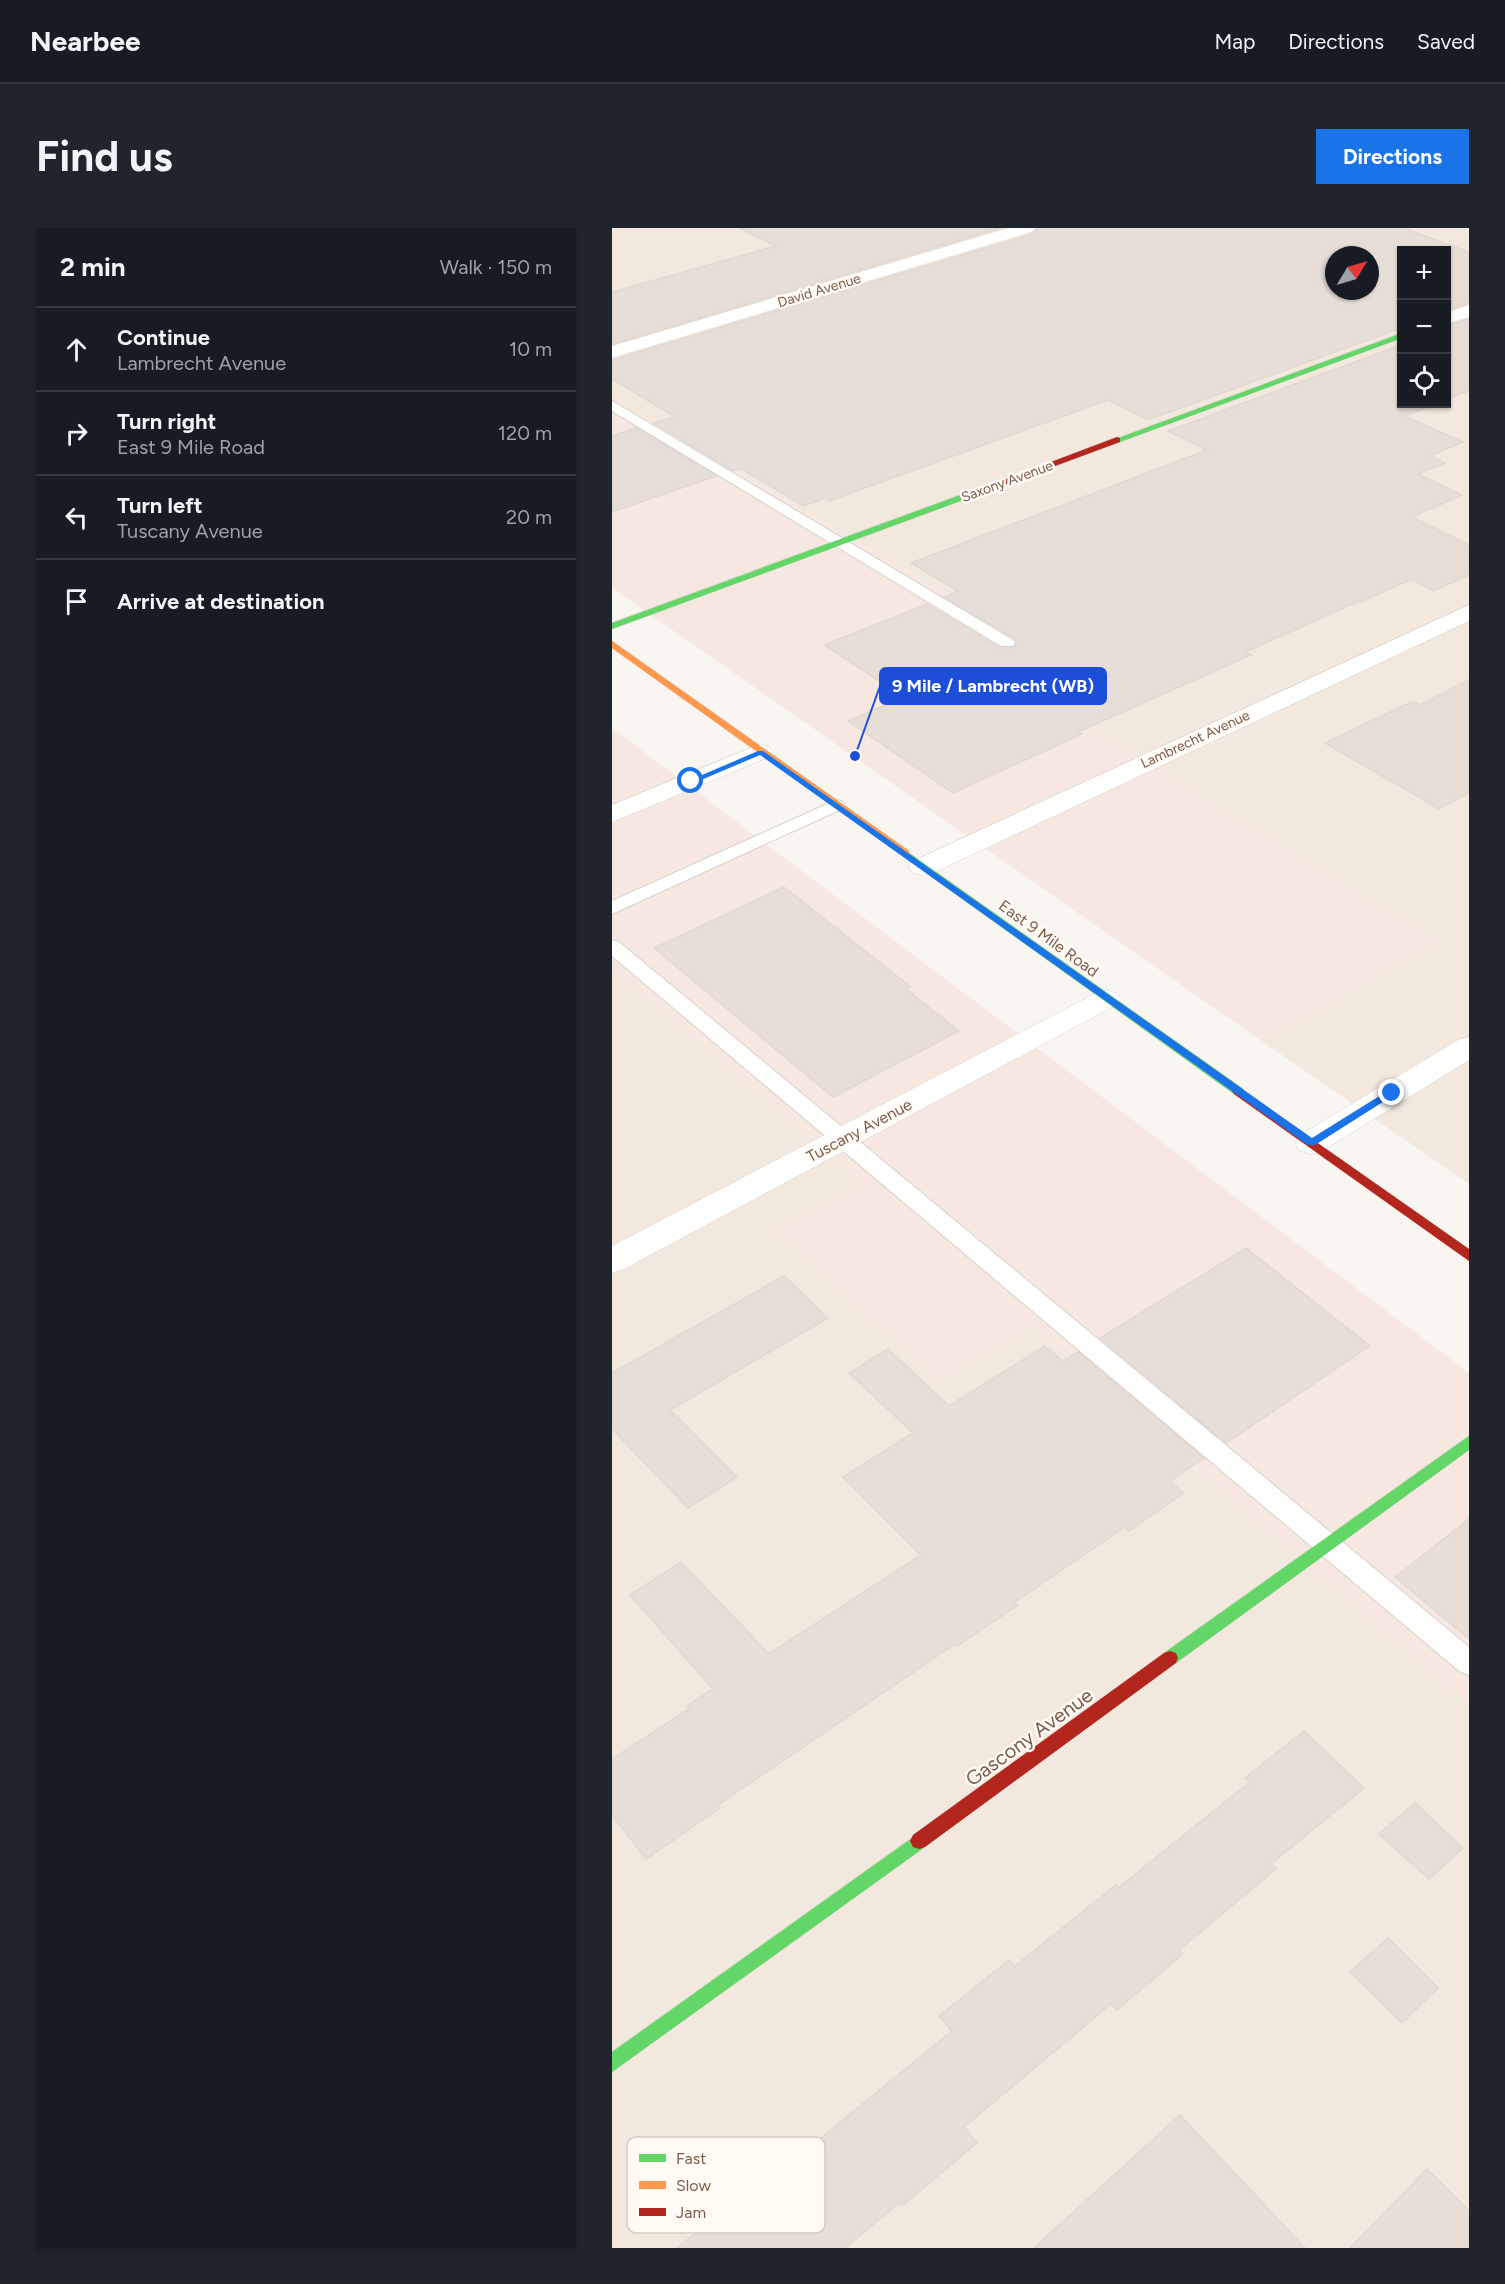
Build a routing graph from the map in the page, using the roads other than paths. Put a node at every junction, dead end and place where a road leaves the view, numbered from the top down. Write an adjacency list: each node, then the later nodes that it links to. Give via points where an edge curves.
1 (1026, 228): 5 (street, David Avenue)
2 (1469, 310): 3 (street)
3 (1451, 317)
4 (1397, 336): 7 (street, Saxony Avenue)
5 (612, 352)
6 (612, 405): 7 (lane)
7 (838, 543): 9 (street, Saxony Avenue); 10 (lane)
8 (1469, 612): 15 (street, Lambrecht Avenue)
9 (612, 626)
10 (1007, 643)
11 (612, 644): 12 (street, East 9 Mile Road)
12 (760, 752): 13 (street, East 9 Mile Road); 14 (street)
13 (836, 805): 15 (street, East 9 Mile Road); 16 (lane)
14 (612, 814)
15 (922, 867): 18 (street, East 9 Mile Road)
16 (612, 908)
17 (612, 946): 20 (lane)
18 (1106, 999): 20 (street, Tuscany Avenue); 21 (street, East 9 Mile Road)
19 (1469, 1047): 21 (street)
20 (842, 1138): 23 (street, Tuscany Avenue); 25 (lane)
21 (1311, 1143): 22 (street, East 9 Mile Road)
22 (1469, 1256)
23 (612, 1261)
24 (1469, 1442): 25 (street, Gascony Avenue)
25 (1330, 1544): 26 (lane); 27 (street, Gascony Avenue)
26 (1469, 1663)
27 (612, 2063)

